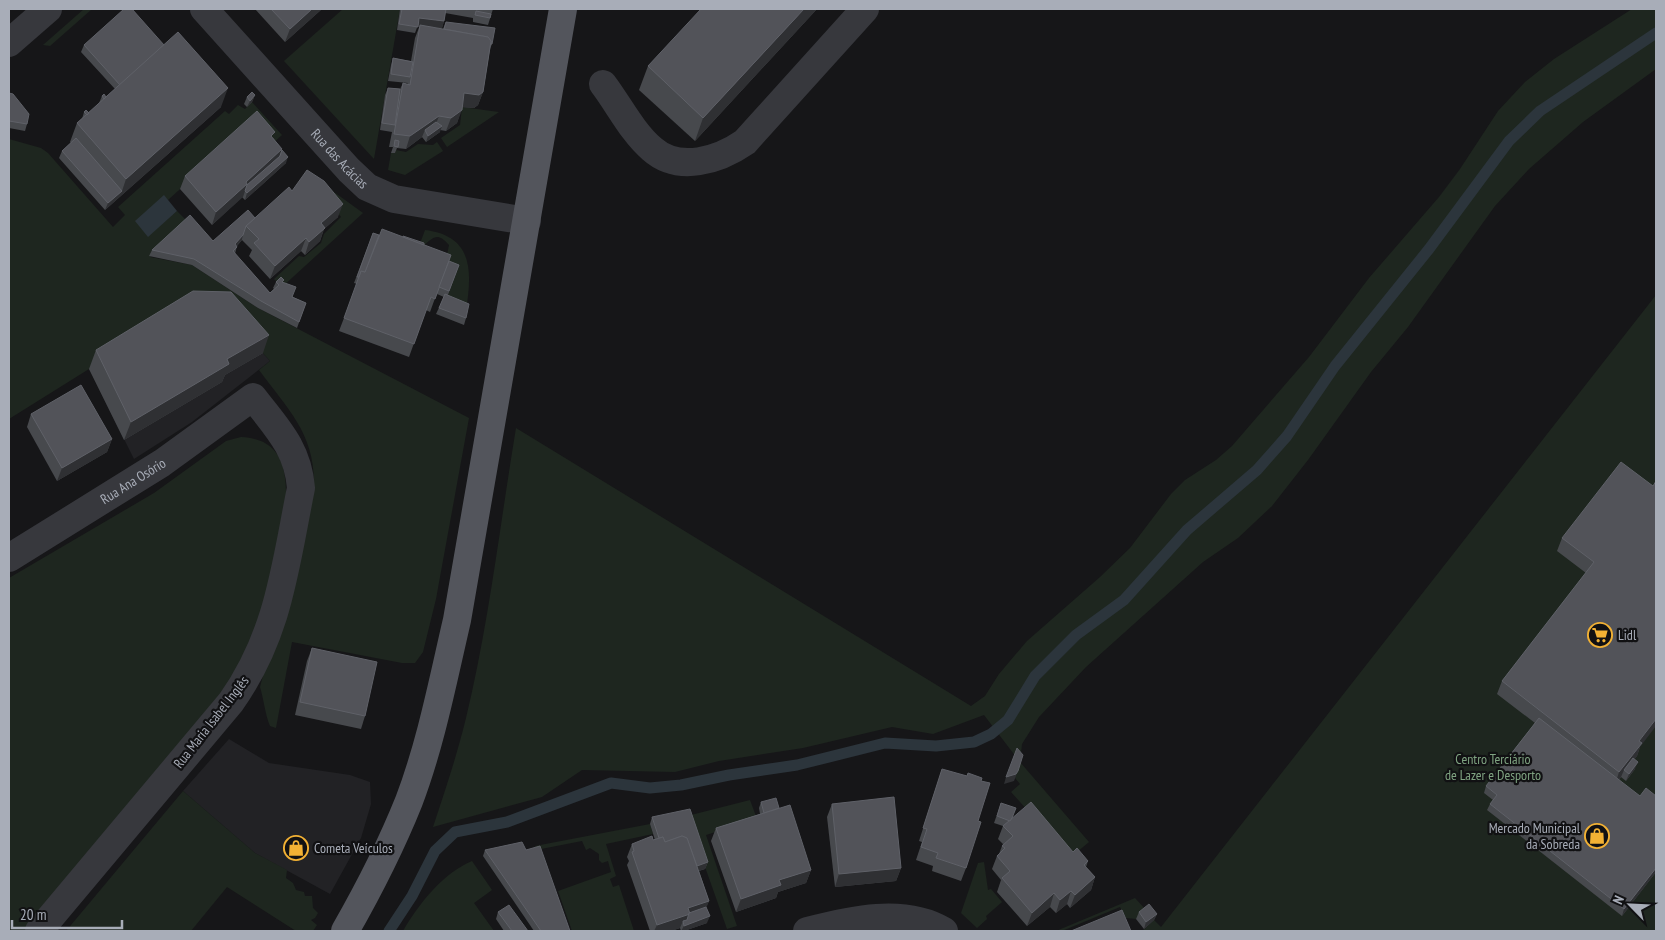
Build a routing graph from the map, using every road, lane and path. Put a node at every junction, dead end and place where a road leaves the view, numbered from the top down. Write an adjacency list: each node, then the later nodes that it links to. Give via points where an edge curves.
1 (48, 9): 5 (street)
2 (204, 9): 7 (street, Rua das Acácias, via 367,187 394,199)
3 (562, 9): 7 (main road)
4 (865, 9): 6 (street, via 745,142 710,159 686,162 667,158 652,150)
5 (9, 44)
6 (603, 84)
7 (527, 220): 11 (main road, via 457,620 435,712 409,799 374,881)
8 (253, 397): 9 (street, Rua Ana Osório, via 162,462); 10 (street, Rua Maria Isabel Inglês, via 292,450 299,468 301,488 276,612 268,636 247,679 231,702)
9 (9, 558)
10 (40, 931)
11 (345, 931)
12 (807, 931): 13 (street, via 846,921 898,918 921,921)
13 (944, 931)

